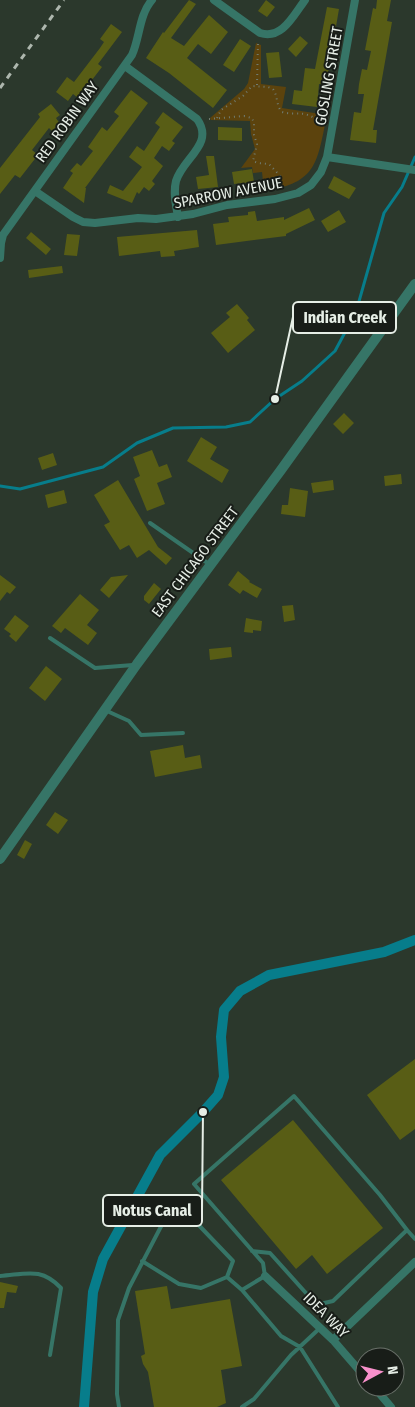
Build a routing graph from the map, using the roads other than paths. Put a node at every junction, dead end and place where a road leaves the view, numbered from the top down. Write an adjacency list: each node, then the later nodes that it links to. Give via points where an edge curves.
1 (152, 0): 5 (street, RED ROBIN WAY, via 143,14 136,44)
2 (214, 0): 3 (street, via 260,33 268,35 278,33)
3 (304, 0)
4 (355, 0): 6 (street, GOSLING STREET)
5 (125, 66): 8 (street, RED ROBIN WAY); 9 (street, via 201,125 202,138 176,182)
6 (327, 158): 7 (street); 9 (street, SPARROW AVENUE, via 311,185 298,193)
7 (415, 170)
8 (35, 191): 9 (street, SPARROW AVENUE, via 83,222); 10 (street, RED ROBIN WAY, via 3,235)
9 (178, 217)
10 (0, 258)
11 (415, 284): 13 (street, EAST CHICAGO STREET)
12 (150, 523): 13 (lane)
13 (210, 566): 15 (street, EAST CHICAGO STREET)
14 (50, 638): 15 (lane, via 95,668)
15 (137, 664): 16 (street, EAST CHICAGO STREET)
16 (105, 710): 17 (lane, via 129,721 141,735); 18 (street, EAST CHICAGO STREET)
17 (183, 733)
18 (0, 859)
19 (407, 1230): 20 (lane); 21 (lane, via 332,1301 320,1304 314,1302 270,1253); 21 (lane, via 294,1096 194,1184)
20 (415, 1239)
21 (252, 1251): 25 (lane, via 263,1263)
22 (142, 1261): 26 (lane, via 179,1284 201,1288); 26 (lane, via 167,1215 179,1211 190,1216 233,1261); 34 (lane, via 128,1288 118,1320)
23 (415, 1262): 29 (street)
24 (0, 1276): 31 (lane, via 38,1273 51,1278 61,1288)
25 (266, 1276): 27 (lane); 28 (street, IDEA WAY)
26 (227, 1277): 27 (lane)
27 (242, 1290): 30 (lane, via 281,1336)
28 (320, 1328): 29 (street, IDEA WAY); 30 (lane)
29 (333, 1340): 32 (street, IDEA WAY)
30 (300, 1347): 35 (lane, via 254,1399); 36 (lane)
31 (50, 1356)
32 (355, 1365)
33 (382, 1397): 37 (street)
34 (119, 1407)
35 (242, 1407)
36 (338, 1407)
37 (391, 1407)

